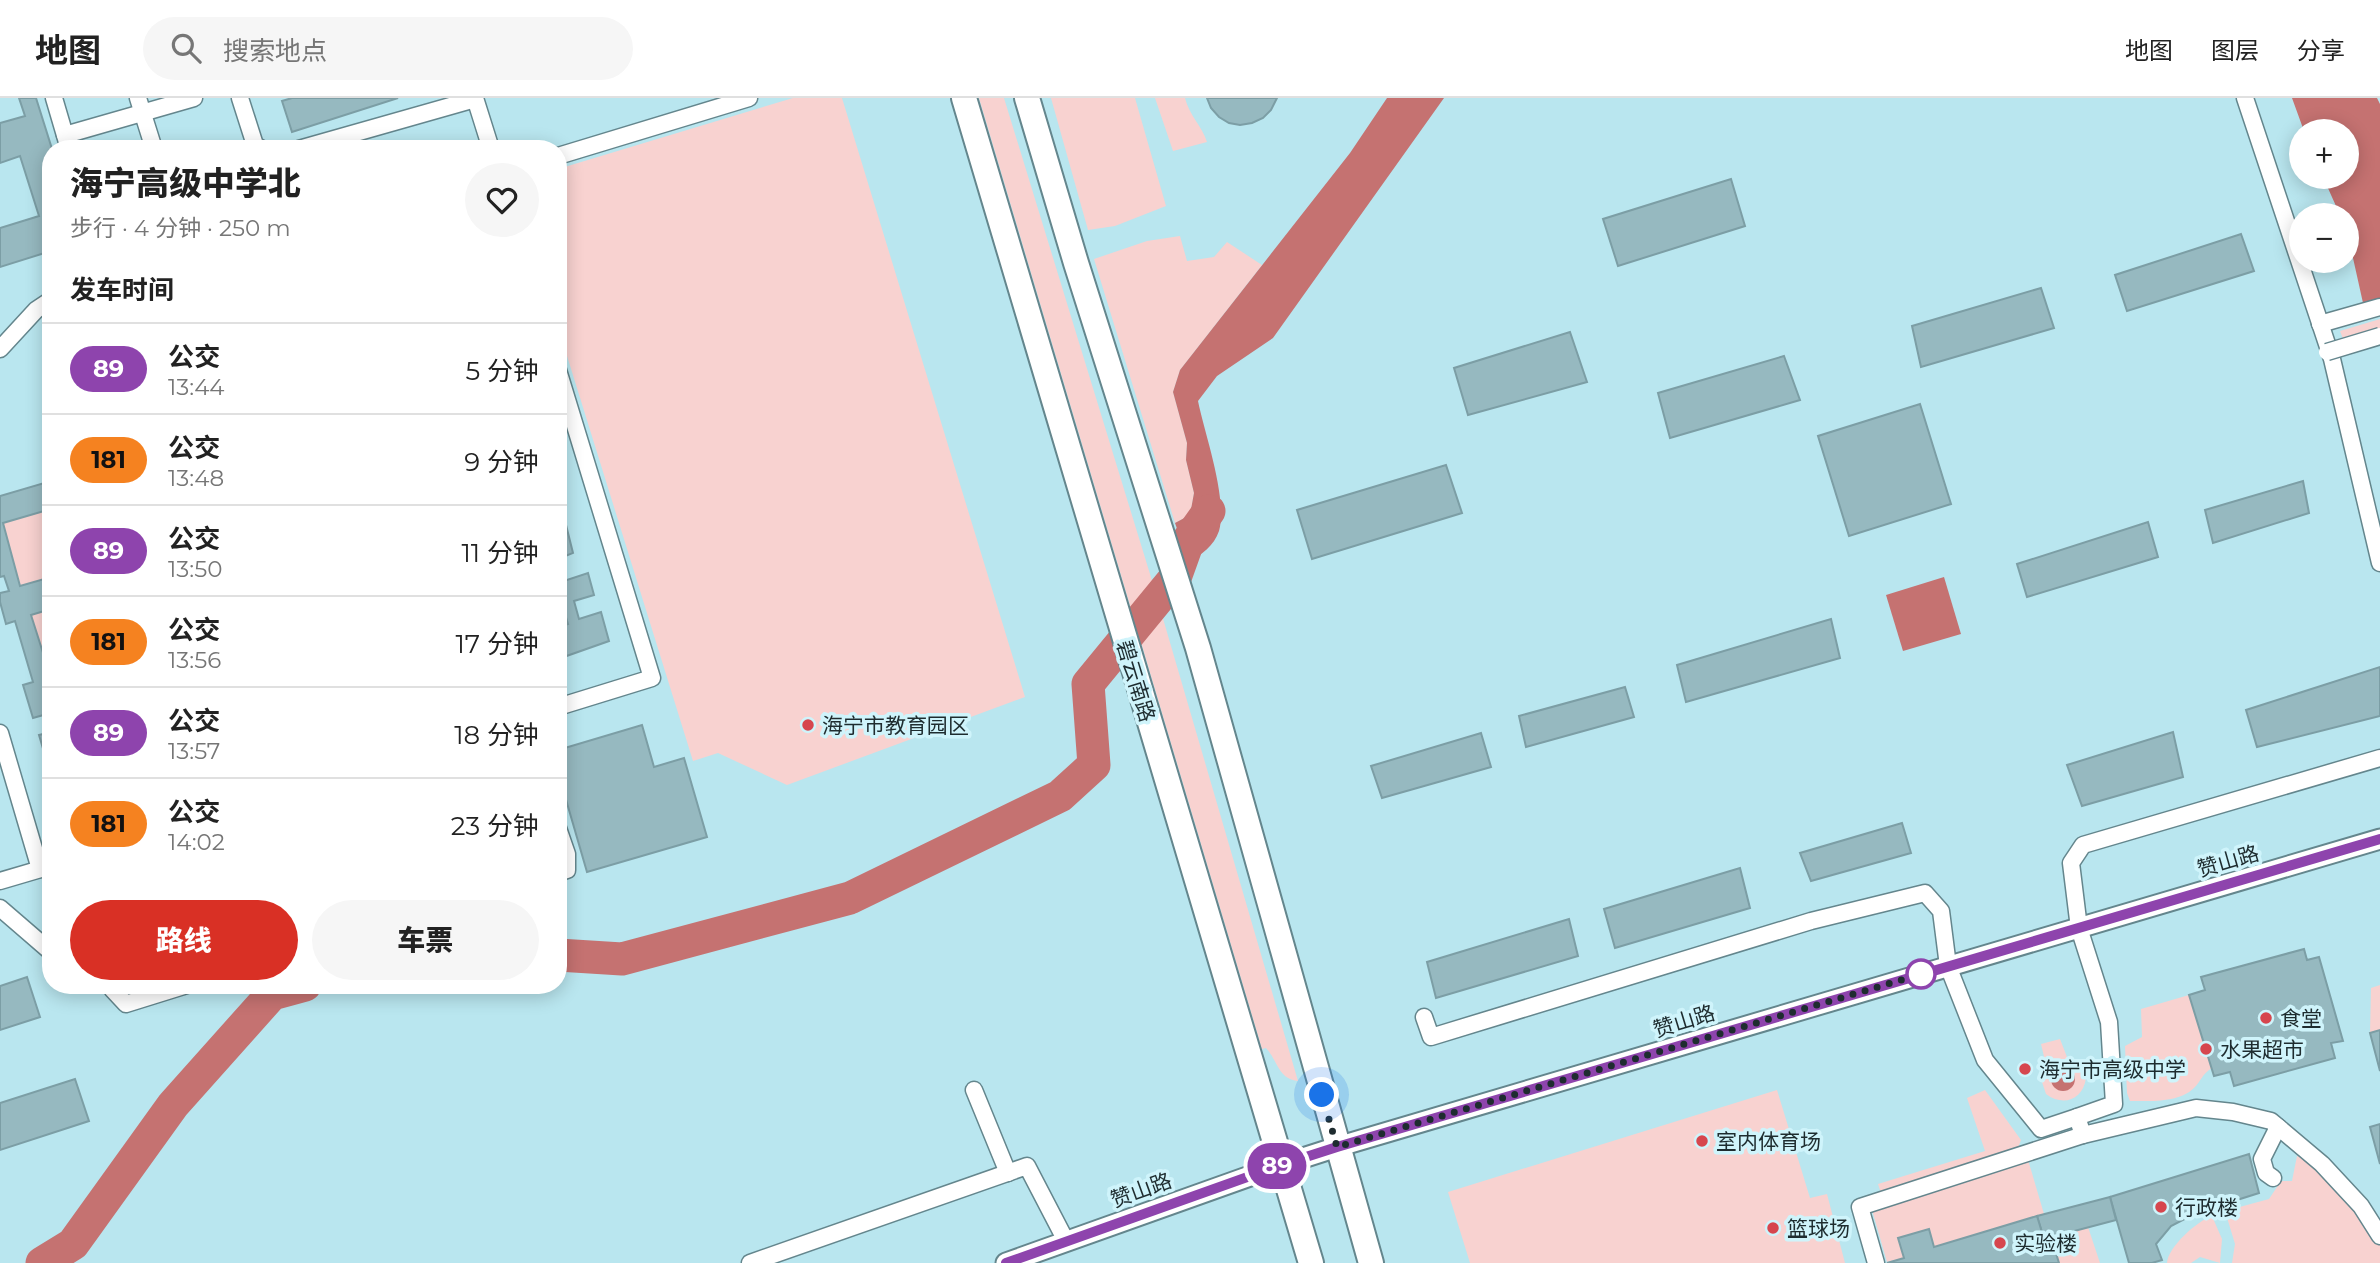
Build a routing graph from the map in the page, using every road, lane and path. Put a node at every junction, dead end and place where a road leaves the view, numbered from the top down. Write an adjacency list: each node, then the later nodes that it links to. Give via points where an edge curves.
1 (54, 98): 10 (street)
2 (138, 98): 12 (street)
3 (194, 98): 11 (street)
4 (240, 98): 13 (street)
5 (475, 98): 14 (street); 15 (street)
6 (749, 98): 16 (street)
7 (964, 98): 44 (main road, 碧云南路)
8 (1027, 98): 43 (main road, via 1198,648)
9 (2245, 98): 19 (street)
10 (66, 140)
11 (73, 140)
12 (151, 140)
13 (253, 140)
14 (330, 140)
15 (488, 140)
16 (567, 153)
17 (42, 306): 21 (street)
18 (2380, 307): 19 (street)
19 (2320, 324): 24 (street)
20 (2380, 336): 22 (street, bridge)
21 (0, 349)
22 (2327, 352)
23 (567, 399): 25 (street, via 652,678)
24 (2380, 563)
25 (567, 704)
26 (0, 733): 29 (street)
27 (2380, 758): 33 (street, via 2083,845 2071,863)
28 (2380, 839): 33 (street, 赞山路)
29 (42, 858)
30 (42, 868): 31 (street)
31 (0, 881)
32 (0, 908): 34 (street)
33 (2079, 928): 35 (street, 赞山路); 40 (street, via 2109,1022 2114,1104)
34 (42, 944)
35 (1948, 966): 38 (street, via 1941,911 1925,893 1811,921 1431,1037); 40 (street, via 1985,1060 2040,1129); 43 (street, 赞山路)
36 (117, 994): 37 (street, via 126,1004)
37 (158, 994)
38 (1424, 1017)
39 (974, 1090): 45 (street)
40 (2077, 1117): 42 (street)
41 (2278, 1127): 42 (street, via 2233,1112 2196,1108); 46 (street, via 2262,1159 2266,1173); 47 (street, via 2322,1164 2361,1206)
42 (2084, 1135): 53 (street, via 1860,1207)
43 (1337, 1147): 44 (street, 赞山路); 52 (main road)
44 (1281, 1165): 48 (street, 赞山路); 51 (main road, 碧云南路)
45 (1008, 1173): 48 (street, via 1027,1166); 49 (street)
46 (2273, 1178)
47 (2380, 1236)
48 (1066, 1241): 50 (street, 赞山路)
49 (750, 1263)
50 (1006, 1263)
51 (1311, 1263)
52 (1371, 1263)
53 (1876, 1263)

